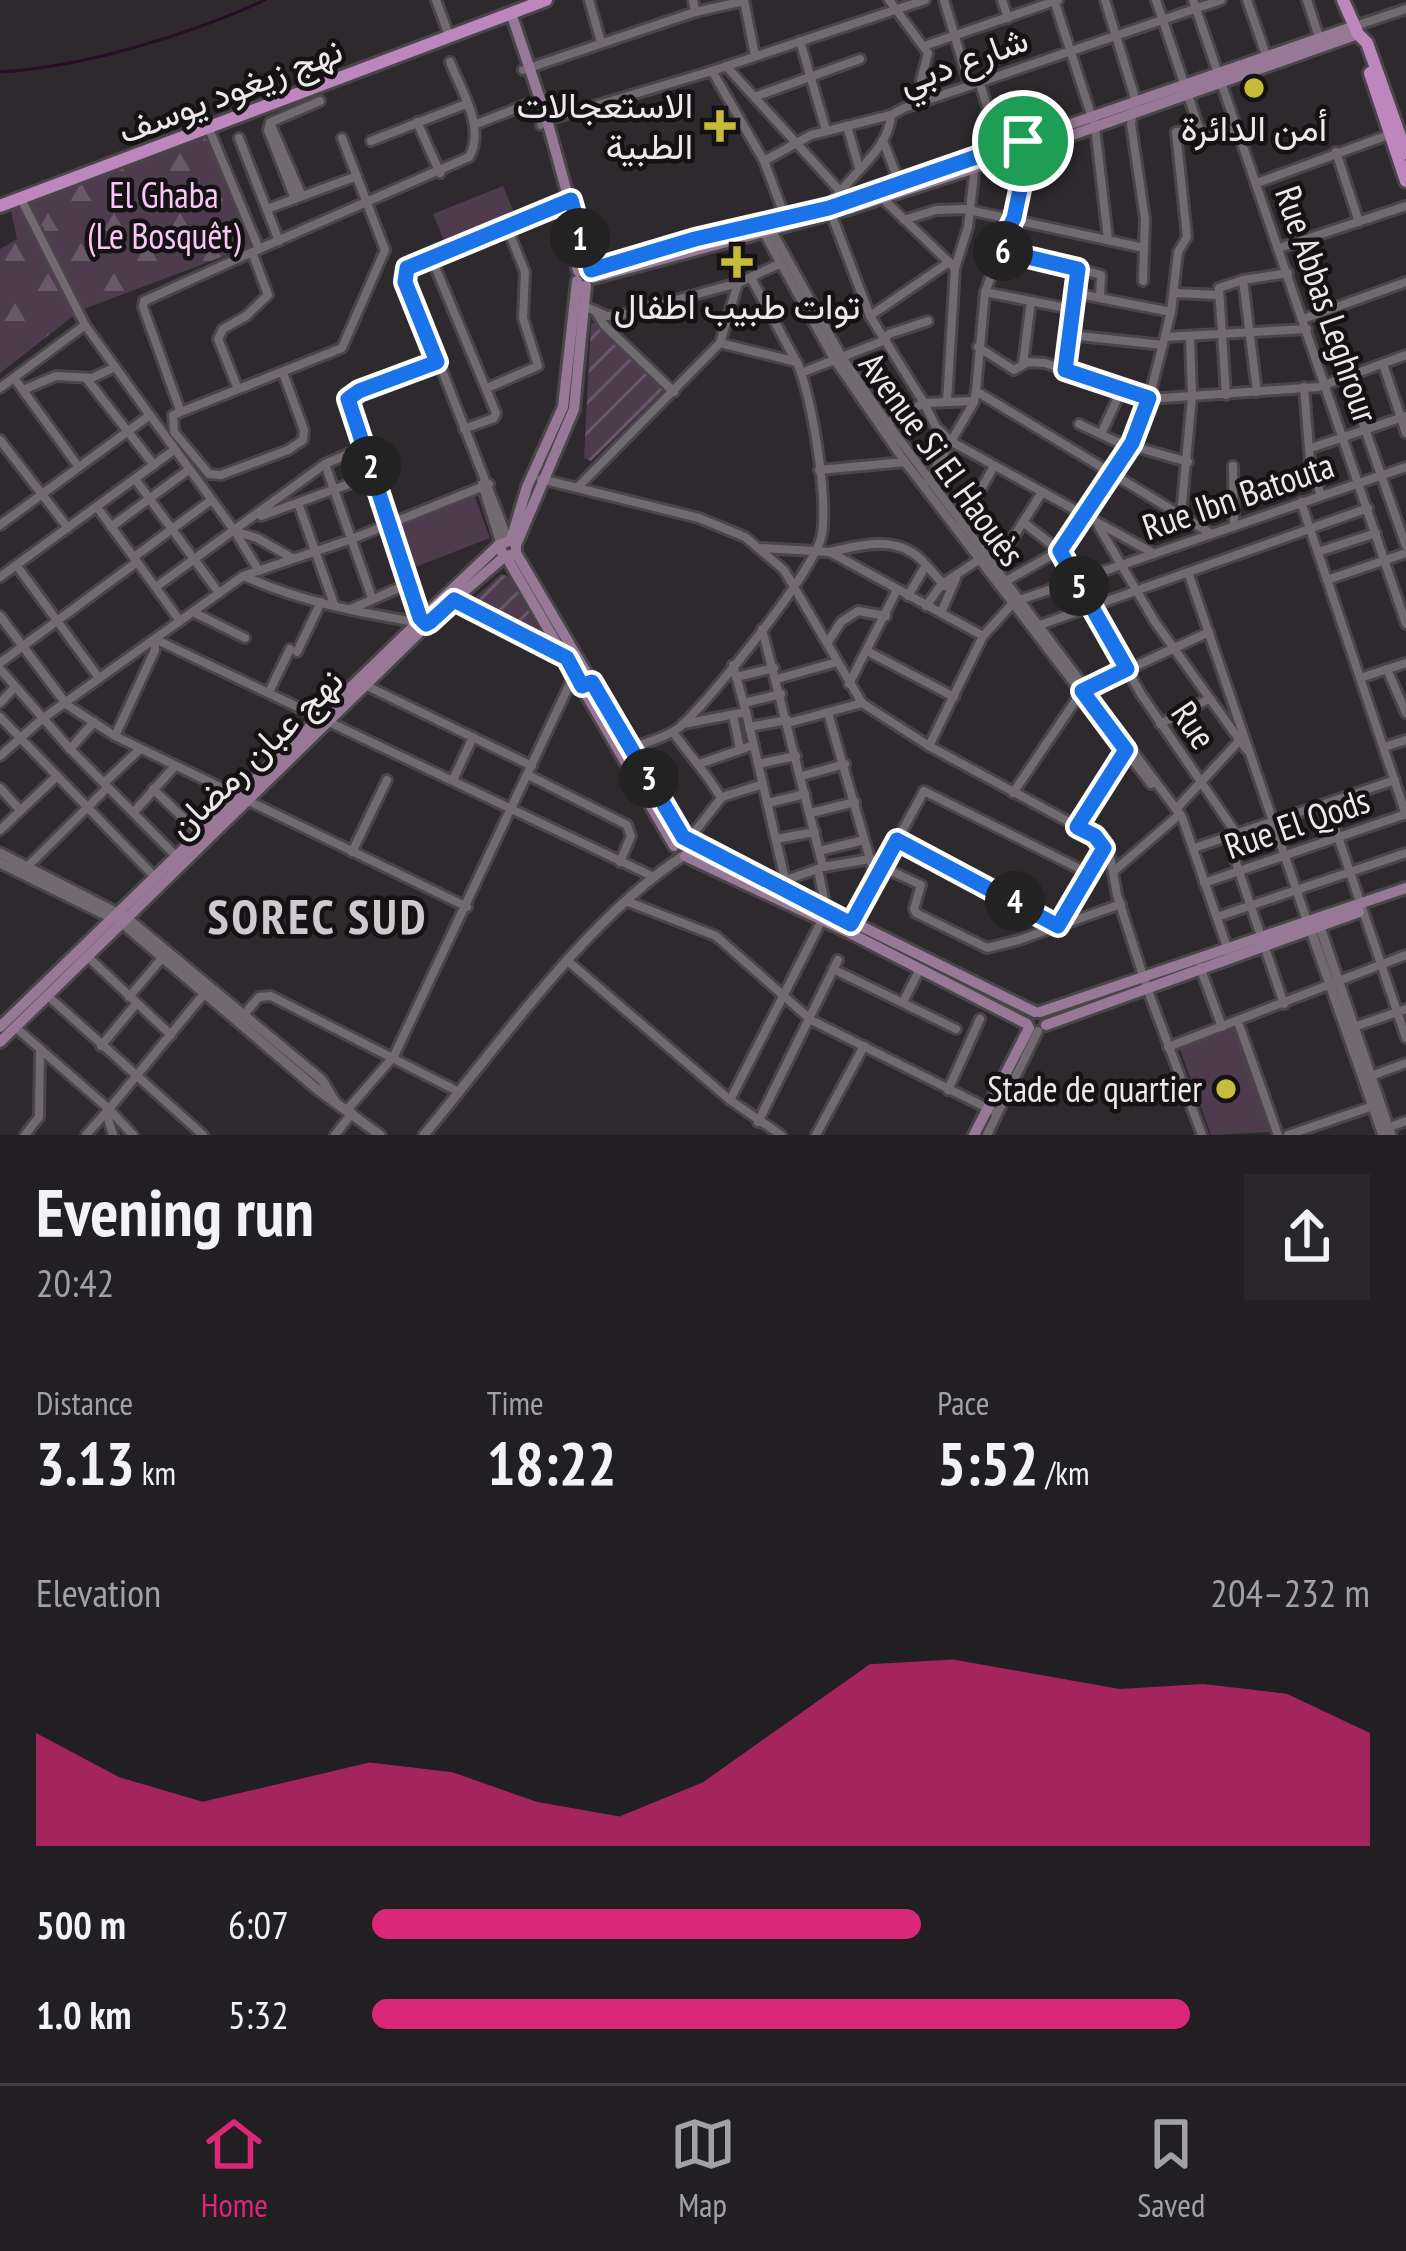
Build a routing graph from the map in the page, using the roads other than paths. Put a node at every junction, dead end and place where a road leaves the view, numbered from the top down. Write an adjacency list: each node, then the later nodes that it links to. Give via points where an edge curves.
1 (436, 0): 27 (street)
2 (546, 0): 21 (main road, نهج زيغود يوسف)
3 (589, 0): 29 (street)
4 (693, 0): 20 (street)
5 (744, 0): 20 (street); 33 (street)
6 (889, 0): 19 (street)
7 (925, 0): 19 (street)
8 (944, 0): 25 (street)
9 (1002, 0): 22 (street)
10 (1056, 0): 22 (street); 32 (street)
11 (1105, 0): 26 (street)
12 (1156, 0): 23 (street)
13 (1222, 0): 17 (street, شارع دبي)
14 (1247, 0): 35 (street)
15 (1307, 0): 30 (street)
16 (1343, 0): 24 (main road)
17 (1195, 5): 23 (street, شارع دبي); 41 (street, Rue Abbas Leghrour)
18 (1406, 9): 24 (street)
19 (895, 11): 28 (street); 31 (street)
20 (695, 12): 29 (street)
21 (508, 15): 27 (main road, نهج زيغود يوسف); 38 (main road)
22 (1008, 18): 25 (street)
23 (1162, 20): 26 (street, شارع دبي); 43 (street)
24 (1358, 32): 30 (main road); 57 (main road)
25 (955, 35): 31 (street); 42 (street)
26 (1115, 35): 32 (street, شارع دبي); 49 (street)
27 (450, 38): 58 (main road, نهج زيغود يوسف)
28 (800, 41): 33 (street); 40 (street)
29 (601, 42): 38 (street)
30 (1321, 43): 35 (main road)
31 (924, 46): 45 (street)
32 (1069, 51): 42 (street, شارع دبي); 54 (street)
33 (755, 56): 37 (street)
34 (860, 59): 40 (street)
35 (1268, 61): 41 (main road)
36 (450, 62): 48 (street)
37 (727, 66): 39 (street); 44 (street)
38 (526, 69): 47 (main road); 53 (main road)
39 (712, 71): 53 (street); 71 (street)
40 (813, 77): 44 (street); 60 (street)
41 (1221, 78): 43 (main road); 59 (street, Rue Abbas Leghrour)
42 (974, 83): 45 (street, شارع دبي); 50 (street)
43 (1187, 91): 49 (main road); 61 (street)
44 (758, 96): 65 (street)
45 (922, 100): 51 (street, شارع دبي)
46 (320, 101): 81 (street, via 268,130)
47 (533, 103): 53 (main road); 55 (street)
48 (466, 104): 52 (street); 55 (street)
49 (1134, 108): 54 (main road); 99 (street)
50 (988, 109): 64 (street, via 1024,116); 72 (street)
51 (891, 115): 56 (street); 67 (street, شارع دبي)
52 (417, 122): 66 (street); 74 (street)
53 (544, 122): 84 (main road)
54 (1093, 122): 64 (main road); 68 (main road); 97 (street)
55 (474, 124): 74 (street, via 469,157)
56 (847, 126): 60 (street); 73 (street)
57 (1398, 128): 69 (street); 70 (main road); 76 (main road)
58 (209, 129): 82 (main road, نهج زيغود يوسف); 101 (street)
59 (1239, 129): 61 (street); 77 (street, Rue Abbas Leghrour)
60 (826, 130): 65 (street)
61 (1200, 131): 116 (street, via 1176,132 1186,237)
62 (239, 138): 88 (street)
63 (342, 138): 75 (street)
64 (1031, 138): 68 (street); 72 (main road)
65 (799, 140): 71 (street); 79 (street)
66 (371, 141)
67 (883, 141): 73 (street, شارع دبي); 78 (street)
68 (1027, 151): 72 (main road); 91 (street)
69 (1336, 152): 77 (street); 93 (street)
70 (1406, 153)
71 (764, 161): 94 (street)
72 (976, 162): 78 (main road); 89 (street)
73 (859, 168): 79 (street, شارع دبي)
74 (440, 173): 85 (street)
75 (357, 176): 81 (street); 85 (street)
76 (1406, 181)
77 (1257, 183): 100 (street, Rue Abbas Leghrour)
78 (901, 187): 80 (main road)
79 (839, 189): 83 (street); 90 (street, شارع دبي)
80 (881, 194): 83 (main road); 90 (main road); 92 (street)
81 (298, 197): 88 (street)
82 (21, 199): 86 (main road, نهج زيغود يوسف); 126 (street)
83 (849, 201): 90 (main road)
84 (568, 202): 95 (street); 108 (main road)
85 (369, 204): 98 (street); 143 (street, via 385,255 346,343)
86 (0, 206)
87 (1406, 206): 93 (street)
88 (267, 209): 98 (street)
89 (971, 210): 91 (street); 92 (street); 105 (street)
90 (831, 211): 94 (main road); 123 (street)
91 (1014, 218): 97 (street); 102 (street)
92 (904, 220): 105 (street)
93 (1359, 222): 100 (street)
94 (788, 223): 96 (main road)
95 (506, 226): 103 (street); 151 (street, via 525,272 523,317 538,366)
96 (766, 229): 104 (street, Avenue Si El Haouès); 108 (main road); 136 (street, Avenue Si El Haouès)
97 (1108, 239): 99 (street)
98 (279, 241): 101 (street)
99 (1144, 248): 111 (street)
100 (1279, 248): 107 (street, Rue Abbas Leghrour)
101 (256, 250): 152 (street, via 268,295 218,339); 163 (street, via 144,301)
102 (998, 250): 106 (street); 114 (street)
103 (431, 257): 137 (street, via 404,277); 151 (street)
104 (779, 264): 109 (street); 136 (street, Avenue Si El Haouès)
105 (952, 265): 123 (street); 161 (street)
106 (1078, 269): 115 (street); 118 (street, via 1101,274)
107 (1288, 273): 110 (street); 125 (street, Rue Abbas Leghrour)
108 (586, 276): 120 (main road); 227 (main road, via 563,407)
109 (751, 278): 113 (street); 138 (street)
110 (1244, 280): 117 (street, via 1222,284); 127 (street)
111 (1143, 281)
112 (1406, 282): 125 (street)
113 (738, 283): 120 (street, via 618,316); 133 (street)
114 (985, 292): 119 (street); 134 (street)
115 (1074, 293): 118 (street); 121 (street)
116 (1174, 293): 117 (street); 122 (street)
117 (1219, 295): 130 (street)
118 (1100, 298): 122 (street)
119 (1031, 301): 121 (street); 139 (street)
120 (590, 308): 155 (street); 194 (main road, via 574,409)
121 (1071, 309): 128 (street)
122 (1172, 312): 132 (street)
123 (870, 316): 131 (street)
124 (928, 321): 131 (street)
125 (1305, 324): 127 (street); 148 (street, Rue Abbas Leghrour)
126 (85, 325): 141 (street); 145 (street)
127 (1252, 333): 130 (street); 156 (street)
128 (1070, 335): 132 (street); 142 (street)
129 (1190, 337): 130 (street); 132 (street); 159 (street)
130 (1221, 337): 157 (street)
131 (884, 341): 136 (street); 162 (street)
132 (1164, 341): 160 (street)
133 (720, 343): 138 (street); 155 (street)
134 (978, 346): 139 (street, via 1014,370); 158 (street)
135 (1406, 355): 140 (street)
136 (838, 358): 144 (street); 166 (street, Avenue Si El Haouès); 180 (street, Avenue Si El Haouès)
137 (437, 362): 168 (street); 177 (street, via 350,396)
138 (797, 362): 144 (street)
139 (1023, 364): 142 (street)
140 (1383, 364): 147 (street); 165 (street)
141 (115, 367): 146 (street); 164 (street)
142 (1065, 370): 153 (street)
143 (283, 373): 152 (street); 163 (street, via 303,440 220,475 204,470 174,433)
144 (801, 374): 188 (street)
145 (14, 378): 150 (street); 154 (street)
146 (86, 378): 154 (street, via 56,376); 169 (street)
147 (1347, 378): 148 (street); 170 (street)
148 (1325, 386): 149 (street); 173 (street, Rue Abbas Leghrour)
149 (1304, 387): 156 (street); 178 (street)
150 (0, 388)
151 (487, 388): 168 (street, via 495,416)
152 (238, 389): 163 (street)
153 (1121, 389): 160 (street); 172 (street)
154 (23, 390): 184 (street)
155 (674, 392): 198 (street)
156 (1257, 392): 157 (street)
157 (1226, 395): 159 (street)
158 (975, 396): 161 (street); 175 (street); 190 (street)
159 (1192, 397): 160 (street); 181 (street)
160 (1149, 398): 176 (street)
161 (947, 402): 162 (street)
162 (924, 403): 166 (street); 175 (street)
163 (180, 410)
164 (150, 416): 169 (street); 179 (street)
165 (1404, 416): 170 (street); 171 (street)
166 (887, 423): 196 (street, Avenue Si El Haouès)
167 (1078, 424): 172 (street)
168 (464, 429): 195 (street)
169 (126, 430): 183 (street); 184 (street)
170 (1365, 430): 173 (street); 192 (street)
171 (1406, 433)
172 (1101, 434): 176 (street)
173 (1343, 437): 178 (street); 197 (street, Rue Abbas Leghrour)
174 (0, 440): 201 (street)
175 (952, 442): 187 (street); 196 (street)
176 (1132, 443): 181 (street); 190 (street)
177 (364, 447): 182 (street); 191 (street)
178 (1311, 448): 202 (street)
179 (174, 450): 183 (street); 189 (street)
180 (905, 462): 188 (street); 205 (street, Avenue Si El Haouès)
181 (1188, 462): 210 (street)
182 (326, 464): 199 (street); 212 (street)
183 (154, 465): 193 (street)
184 (78, 466): 201 (street)
185 (1233, 466): 216 (street)
186 (1406, 466): 192 (street, Rue Ibn Batouta)
187 (993, 467): 200 (street); 215 (street)
188 (819, 470): 229 (street)
189 (188, 471): 203 (street); 204 (street)
190 (1112, 473): 210 (street); 211 (street)
191 (374, 475): 199 (street); 214 (street)
192 (1381, 475): 197 (street, Rue Ibn Batouta); 230 (street)
193 (135, 479): 203 (street); 208 (street)
194 (542, 479): 198 (street); 227 (main road)
195 (484, 482): 214 (street); 227 (street)
196 (928, 482): 205 (street, Avenue Si El Haouès)
197 (1359, 483): 202 (street, Rue Ibn Batouta); 209 (street, Rue Abbas Leghrour)
198 (577, 488): 228 (street, via 723,526)
199 (335, 491): 207 (street); 226 (street)
200 (1041, 494): 211 (street); 213 (street)
201 (41, 495): 217 (street); 221 (street)
202 (1321, 496): 206 (street, Rue Ibn Batouta)
203 (149, 499): 219 (street); 222 (street)
204 (210, 501): 222 (street); 223 (street)
205 (939, 502): 215 (street, Avenue Si El Haouès); 237 (street, Avenue Si El Haouès)
206 (1301, 502): 216 (street, Rue Ibn Batouta); 220 (street)
207 (298, 503): 212 (street); 231 (street)
208 (97, 507): 219 (street); 221 (street)
209 (1368, 508): 220 (street); 225 (street, Rue Abbas Leghrour)
210 (1181, 514): 224 (street)
211 (1084, 516): 218 (street); 232 (street)
212 (254, 518): 223 (street)
213 (1023, 522): 232 (street, Rue); 243 (street)
214 (390, 523): 226 (street); 253 (street)
215 (961, 524): 243 (street, Avenue Si El Haouès)
216 (1234, 525): 224 (street, Rue Ibn Batouta)
217 (0, 526)
218 (1099, 526): 235 (street); 244 (street)
219 (111, 527): 238 (street)
220 (1310, 527): 234 (street); 246 (street)
221 (68, 528): 242 (street)
222 (172, 530): 238 (street); 239 (street)
223 (234, 531): 236 (street); 239 (street); 245 (street)
224 (1210, 533): 235 (street, Rue Ibn Batouta)
225 (1376, 533): 234 (street); 240 (street, Rue Abbas Leghrour)
226 (352, 539): 231 (street); 262 (street)
227 (508, 547): 263 (main road, نهج عبان رمضان); 276 (main road, نهج عبان رمضان); 288 (main road); 300 (main road)
228 (760, 548): 229 (street); 256 (street)
229 (818, 549): 233 (street); 256 (street)
230 (1406, 549): 240 (street)
231 (316, 551): 236 (street); 266 (street)
232 (1060, 551): 250 (street); 251 (street, Rue)
233 (830, 552): 241 (street, via 896,543); 257 (street)
234 (1318, 552): 252 (street)
235 (1153, 553): 244 (street, Rue Ibn Batouta)
236 (292, 558): 245 (street)
237 (980, 559): 249 (street); 264 (street, Avenue Si El Haouès)
238 (136, 560): 255 (street); 274 (street)
239 (194, 560): 255 (street); 260 (street)
240 (1386, 560): 252 (street); 277 (street, Rue Abbas Leghrour)
241 (926, 565): 254 (street); 261 (street)
242 (17, 566): 248 (street); 274 (street)
243 (995, 566): 250 (street, Avenue Si El Haouès)
244 (1118, 566): 251 (street, Rue Ibn Batouta); 259 (street)
245 (259, 571): 247 (street)
246 (1188, 572): 259 (street); 280 (street)
247 (242, 576): 260 (street); 265 (street)
248 (0, 577)
249 (957, 577): 254 (street); 258 (street)
250 (1006, 580): 264 (street, Avenue Si El Haouès)
251 (1076, 580): 264 (street, Rue Ibn Batouta); 268 (street, Rue)
252 (1327, 580): 299 (street)
253 (410, 583): 262 (street); 276 (street)
254 (942, 584): 258 (street); 267 (street)
255 (156, 587): 275 (street)
256 (795, 588): 279 (street); 284 (street)
257 (897, 590): 261 (street); 273 (street)
258 (952, 591): 271 (street)
259 (1134, 591): 268 (street); 286 (street)
260 (218, 593): 270 (street)
261 (908, 596): 267 (street)
262 (372, 598): 269 (street)
263 (454, 600): 276 (main road, نهج عبان رمضان); 288 (street)
264 (1017, 601): 278 (street, Avenue Si El Haouès); 281 (street); 304 (street, Avenue Si El Haouès)
265 (321, 602): 266 (street); 305 (street)
266 (334, 604): 269 (street)
267 (926, 606): 271 (street)
268 (1090, 607): 278 (street); 293 (street, Rue)
269 (348, 610): 276 (street)
270 (193, 612): 275 (street); 282 (street)
271 (941, 614): 281 (street)
272 (0, 616): 285 (street)
273 (886, 616): 284 (street, via 858,610); 287 (street)
274 (58, 621): 285 (street); 298 (street)
275 (180, 621): 283 (street)
276 (420, 623): 302 (main road, نهج عبان رمضان); 318 (main road, نهج عبان رمضان)
277 (1406, 624)
278 (1040, 625): 304 (street, Avenue Si El Haouès)
279 (761, 628): 291 (street); 296 (street)
280 (1209, 632): 286 (street); 338 (street)
281 (983, 636): 307 (street)
282 (245, 638)
283 (156, 640): 298 (street); 305 (street); 325 (street)
284 (827, 643): 289 (street)
285 (23, 646): 292 (street); 311 (street)
286 (1172, 648): 293 (street); 308 (street)
287 (869, 652): 301 (street); 307 (street)
288 (567, 658): 295 (main road)
289 (837, 662): 296 (street); 301 (street)
290 (1406, 663): 294 (street)
291 (733, 664): 297 (street); 321 (street)
292 (0, 666): 303 (street)
293 (1127, 669): 304 (street); 322 (street, Rue)
294 (1387, 670): 299 (street); 314 (street)
295 (575, 674): 300 (main road); 345 (street)
296 (775, 674): 297 (street); 306 (street)
297 (736, 677): 312 (street)
298 (99, 678): 311 (street)
299 (1360, 678): 332 (street)
300 (587, 684): 333 (main road); 380 (main road)
301 (849, 684): 310 (street)
302 (367, 686): 318 (main road, نهج عبان رمضان); 326 (street)
303 (15, 687): 309 (street); 317 (street)
304 (1085, 689): 337 (street, Avenue Si El Haouès); 357 (street); 368 (street, Avenue Si El Haouès)
305 (268, 692): 318 (street)
306 (781, 694): 312 (street); 319 (street)
307 (954, 697): 331 (street)
308 (1207, 700): 322 (street); 329 (street)
309 (0, 703)
310 (862, 703): 313 (street); 331 (street)
311 (67, 704): 317 (street); 320 (street)
312 (745, 707): 315 (street); 323 (street)
313 (828, 713): 319 (street); 343 (street)
314 (1406, 713)
315 (733, 715): 321 (street); 334 (street)
316 (0, 717): 327 (street)
317 (42, 719): 327 (street); 335 (street)
318 (326, 719): 349 (street); 359 (main road, نهج عبان رمضان)
319 (788, 721): 323 (street); 340 (street)
320 (94, 722): 325 (street); 335 (street)
321 (683, 724): 324 (street)
322 (1160, 724): 351 (street, Rue)
323 (749, 727): 330 (street)
324 (673, 732): 333 (street); 341 (street)
325 (115, 736): 336 (street)
326 (473, 737): 345 (street); 349 (street)
327 (19, 739): 339 (street); 346 (street)
328 (1406, 740): 332 (street)
329 (1239, 741): 338 (street); 351 (street)
330 (754, 745): 334 (street); 342 (street)
331 (929, 746): 357 (street)
332 (1384, 747): 350 (street)
333 (631, 748): 380 (main road)
334 (740, 748): 341 (street)
335 (70, 749): 353 (street)
336 (140, 750): 344 (street); 353 (street)
337 (1126, 750): 368 (street, Avenue Si El Haouès); 371 (street)
338 (1251, 755): 370 (street)
339 (0, 756)
340 (796, 756): 342 (street); 347 (street)
341 (699, 764): 358 (street)
342 (758, 764): 352 (street)
343 (844, 764): 347 (street); 360 (street)
344 (175, 766): 355 (street); 359 (street)
345 (530, 771): 364 (street); 391 (street, via 627,825 632,836)
346 (57, 776): 363 (street); 365 (street)
347 (802, 776): 356 (street)
348 (387, 780): 384 (street)
349 (453, 780): 364 (street)
350 (1395, 780): 362 (street); 369 (street)
351 (1199, 782): 368 (street); 375 (street, Rue)
352 (763, 784): 358 (street); 361 (street)
353 (106, 785): 363 (street); 366 (street)
354 (0, 788): 365 (street)
355 (153, 789): 366 (street); 373 (street)
356 (805, 794): 361 (street); 367 (street)
357 (1012, 794): 371 (street)
358 (721, 798): 380 (street)
359 (240, 799): 373 (main road, نهج عبان رمضان); 384 (street); 413 (main road, نهج عبان رمضان)
360 (855, 802): 367 (street); 378 (street)
361 (768, 803): 377 (street)
362 (1327, 804): 370 (street); 376 (street)
363 (87, 806): 394 (street); 400 (street)
364 (513, 809): 391 (street); 409 (street)
365 (20, 810): 372 (street)
366 (134, 812): 387 (street)
367 (811, 813): 374 (street)
368 (1177, 813): 382 (street, Avenue Si El Haouès); 396 (street)
369 (1406, 814): 376 (street, Rue El Qods)
370 (1274, 823): 375 (street); 388 (street)
371 (1077, 827): 381 (street)
372 (0, 830)
373 (198, 832): 387 (main road, نهج عبان رمضان)
374 (815, 832): 377 (street); 383 (street)
375 (1233, 837): 382 (street); 397 (street, Rue)
376 (1338, 837): 388 (street, Rue El Qods); 398 (street)
377 (776, 838): 403 (street)
378 (865, 840): 383 (street); 389 (street)
379 (897, 840): 393 (street, via 928,791); 401 (street); 415 (street)
380 (683, 847): 399 (street); 403 (main road); 411 (main road)
381 (1104, 848): 396 (street); 415 (street)
382 (1194, 848): 402 (street, Avenue Si El Haouès)
383 (819, 851): 392 (street)
384 (352, 852): 409 (street)
385 (0, 853): 394 (street)
386 (1406, 853): 398 (street)
387 (175, 855): 400 (main road, نهج عبان رمضان)
388 (1284, 856): 397 (street, Rue El Qods); 404 (street)
389 (870, 859): 392 (street); 401 (street)
390 (0, 862): 394 (street)
391 (620, 862): 399 (street)
392 (820, 868): 403 (street); 411 (street)
393 (1080, 869)
394 (26, 870): 413 (street)
395 (891, 871): 415 (street, via 921,885 916,913 977,946)
396 (1114, 871): 407 (street)
397 (1239, 871): 402 (street, Rue El Qods); 408 (street, Rue)
398 (1350, 872): 404 (street); 410 (street)
399 (658, 873): 406 (street)
400 (154, 876): 413 (main road, نهج عبان رمضان)
401 (876, 881): 414 (street)
402 (1204, 883): 412 (street, Avenue Si El Haouès)
403 (787, 887): 411 (main road)
404 (1297, 890): 408 (street); 416 (street)
405 (1406, 891): 410 (main road)
406 (626, 901): 422 (street); 429 (street, via 716,935)
407 (1121, 904): 415 (street); 426 (street)
408 (1251, 904): 412 (street); 417 (street, Rue)
409 (467, 907): 454 (street)
410 (1362, 907): 416 (main road); 424 (street)
411 (825, 916): 414 (main road); 425 (main road); 429 (street)
412 (1216, 917): 418 (street, Avenue Si El Haouès)
413 (120, 918): 420 (main road); 421 (street); 442 (main road)
414 (851, 924): 431 (main road)
415 (1058, 926)
416 (1313, 926): 417 (main road); 427 (street)
417 (1263, 942): 418 (main road); 434 (street, Rue)
418 (1229, 954): 423 (main road)
419 (1406, 955): 424 (street)
420 (87, 956): 430 (main road); 432 (street)
421 (164, 956): 428 (street); 432 (street); 438 (street)
422 (569, 962): 459 (street); 460 (street)
423 (1199, 964): 426 (main road); 444 (street)
424 (1383, 964): 427 (street); 436 (street)
425 (920, 969): 433 (street); 440 (main road)
426 (1146, 983): 435 (main road); 440 (main road); 452 (street)
427 (1335, 983): 434 (street); 445 (street)
428 (203, 995): 438 (street); 447 (street)
429 (784, 995): 439 (street); 460 (street)
430 (47, 996): 443 (main road); 450 (street)
431 (1002, 998): 435 (main road); 440 (main road)
432 (132, 1001): 447 (street); 450 (street)
433 (903, 1002): 439 (street, via 836,965); 446 (street)
434 (1284, 1004): 441 (street)
435 (1068, 1006): 440 (main road)
436 (1402, 1010): 445 (street); 448 (street)
437 (980, 1019): 458 (street)
438 (239, 1020): 454 (street, via 259,997 271,996); 464 (street, via 322,1080)
439 (811, 1020): 451 (street); 466 (street)
440 (1036, 1022): 463 (main road)
441 (1238, 1022): 444 (street); 483 (street)
442 (0, 1027)
443 (15, 1027): 449 (main road); 453 (street)
444 (1222, 1027): 452 (street)
445 (1350, 1028): 457 (street)
446 (956, 1029)
447 (171, 1035): 456 (street)
448 (1406, 1037)
449 (0, 1042)
450 (101, 1046): 456 (street)
451 (864, 1046): 458 (street); 479 (street)
452 (1168, 1047): 482 (street)
453 (40, 1049): 462 (street); 467 (street)
454 (394, 1056): 459 (street); 464 (street)
455 (1406, 1064): 457 (street)
456 (136, 1077): 462 (street); 474 (street)
457 (1368, 1077): 461 (street); 468 (street)
458 (949, 1090): 463 (street)
459 (459, 1092): 477 (street)
460 (730, 1100): 466 (street)
461 (1373, 1106): 468 (street); 484 (street)
462 (108, 1111): 471 (street); 472 (street); 473 (street)
463 (992, 1111): 480 (main road); 481 (street)
464 (350, 1112): 475 (street); 476 (street)
465 (1406, 1121): 468 (street)
466 (758, 1122): 478 (street)
467 (36, 1124): 469 (street); 470 (street)
468 (1386, 1132)
469 (25, 1135)
470 (49, 1135)
471 (86, 1135)
472 (113, 1135)
473 (133, 1135)
474 (203, 1135)
475 (335, 1135)
476 (380, 1135)
477 (424, 1135)
478 (781, 1135)
479 (816, 1135)
480 (974, 1135)
481 (987, 1135)
482 (1202, 1135)
483 (1278, 1135)
484 (1288, 1135)

